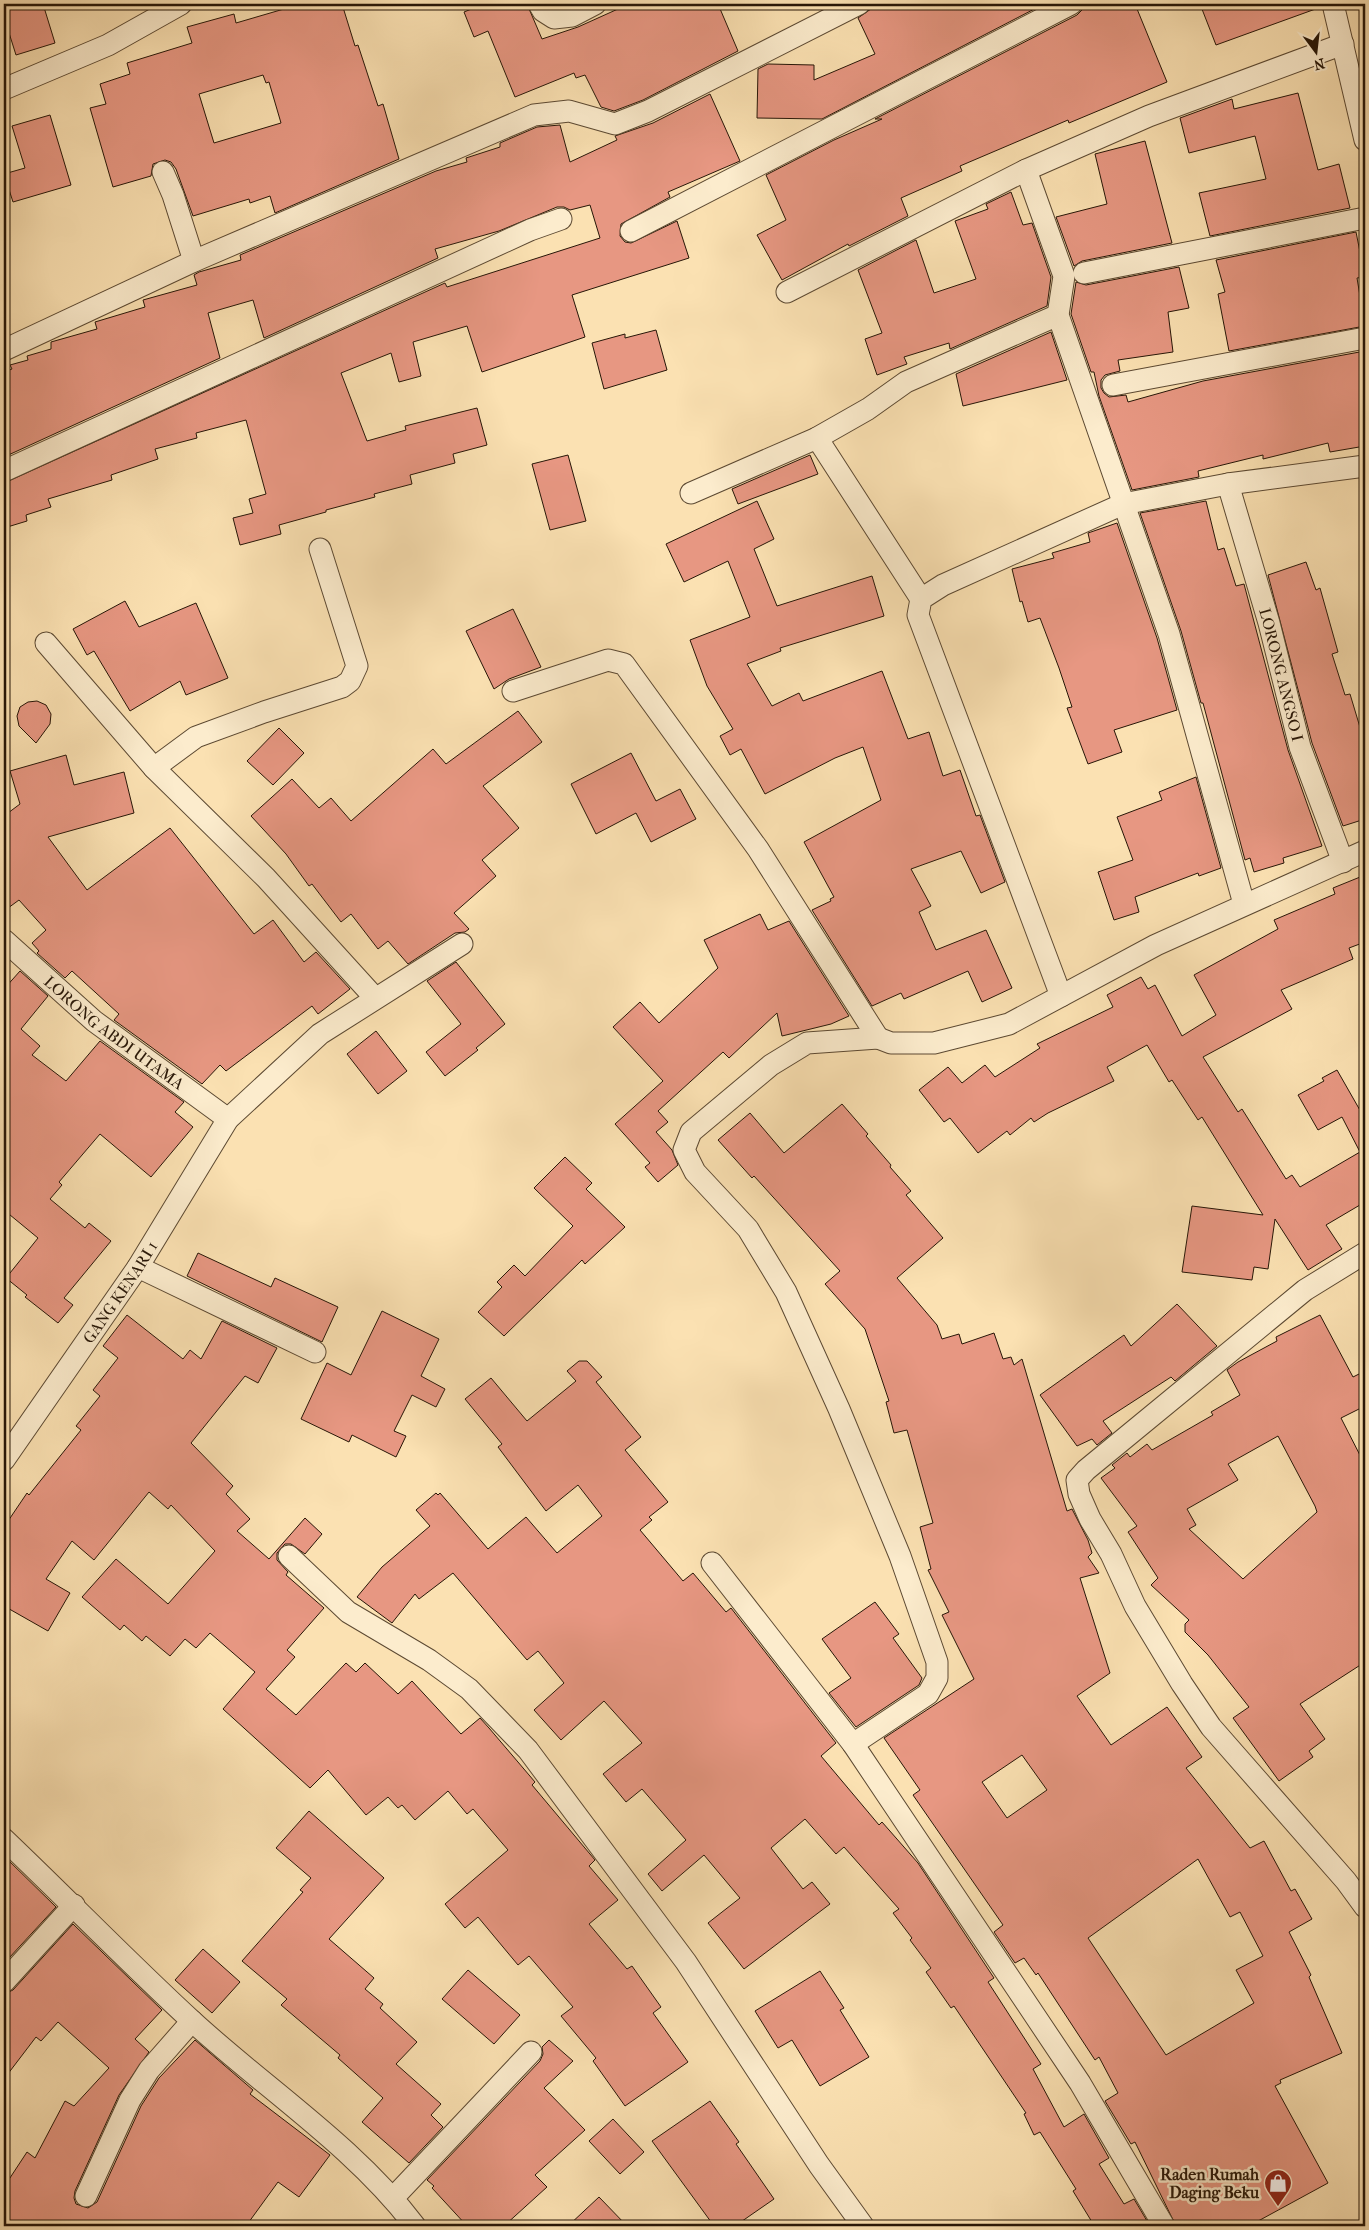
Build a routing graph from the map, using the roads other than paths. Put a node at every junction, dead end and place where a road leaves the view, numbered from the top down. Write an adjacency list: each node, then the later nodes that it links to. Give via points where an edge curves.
1 (181, 4): 8 (street, via 108,45)
2 (539, 4): 3 (street, via 554,18 572,16)
3 (595, 4)
4 (859, 4): 16 (street, via 648,111 615,124 569,111 534,115)
5 (1071, 4): 15 (street)
6 (1333, 4): 7 (street)
7 (1343, 44): 9 (street); 11 (street, via 1149,116)
8 (4, 89)
9 (1361, 103): 10 (street)
10 (1365, 140)
11 (1026, 170): 18 (street); 19 (street, via 1064,276)
12 (163, 172): 16 (street)
13 (1365, 218): 17 (street)
14 (561, 219): 25 (street, via 521,234)
15 (631, 230)
16 (194, 261): 21 (street)
17 (1084, 273)
18 (787, 292)
19 (1058, 315): 23 (street, via 906,382 868,409); 28 (street)
20 (1365, 338): 22 (street)
21 (4, 350)
22 (1113, 385)
23 (817, 438): 27 (street); 30 (street)
24 (1365, 466): 26 (street)
25 (4, 471)
26 (1228, 484): 28 (street); 35 (street, LORONG ANGSO I, via 1270,623 1300,748)
27 (691, 493)
28 (1123, 504): 30 (street, via 943,584); 36 (street, via 1169,634)
29 (320, 549): 33 (street, via 357,666 350,681 331,691 196,737)
30 (921, 600): 39 (street, via 918,615)
31 (46, 643): 33 (street)
32 (513, 691): 41 (street, via 608,660 624,664 758,849)
33 (154, 768): 40 (street, via 266,878)
34 (1365, 851): 35 (street)
35 (1343, 862): 36 (street)
36 (1244, 904): 39 (street, via 1156,945)
37 (4, 940): 42 (street, LORONG ABDI UTAMA, via 94,1021)
38 (462, 944): 40 (street, GANG KENARI 1)
39 (1061, 996): 41 (street, via 1009,1024 934,1042 891,1043)
40 (375, 998): 42 (street, GANG KENARI 1, via 320,1034)
41 (878, 1038): 49 (street, via 807,1043 771,1065 691,1132 684,1150 695,1172 748,1229 786,1292 900,1556 937,1662 937,1678 928,1694)
42 (228, 1119): 44 (street, GANG KENARI 1)
43 (1365, 1253): 52 (street, via 1305,1290 1077,1480 1090,1520 1111,1554 1135,1606 1196,1706)
44 (138, 1267): 45 (street); 46 (street, GANG KENARI 1)
45 (315, 1352)
46 (4, 1460)
47 (289, 1556): 59 (street, via 348,1612 429,1660 469,1689 528,1750 686,1962 819,2165)
48 (712, 1563): 49 (street)
49 (853, 1744): 60 (street, via 1080,2082)
50 (4, 1839): 51 (street)
51 (74, 1905): 53 (street); 54 (street)
52 (1365, 1907)
53 (4, 1982)
54 (192, 2021): 56 (street, via 149,2070 130,2100); 57 (street)
55 (531, 2052): 57 (street)
56 (86, 2196)
57 (393, 2198): 58 (street)
58 (415, 2226)
59 (863, 2226)
60 (1164, 2226)

